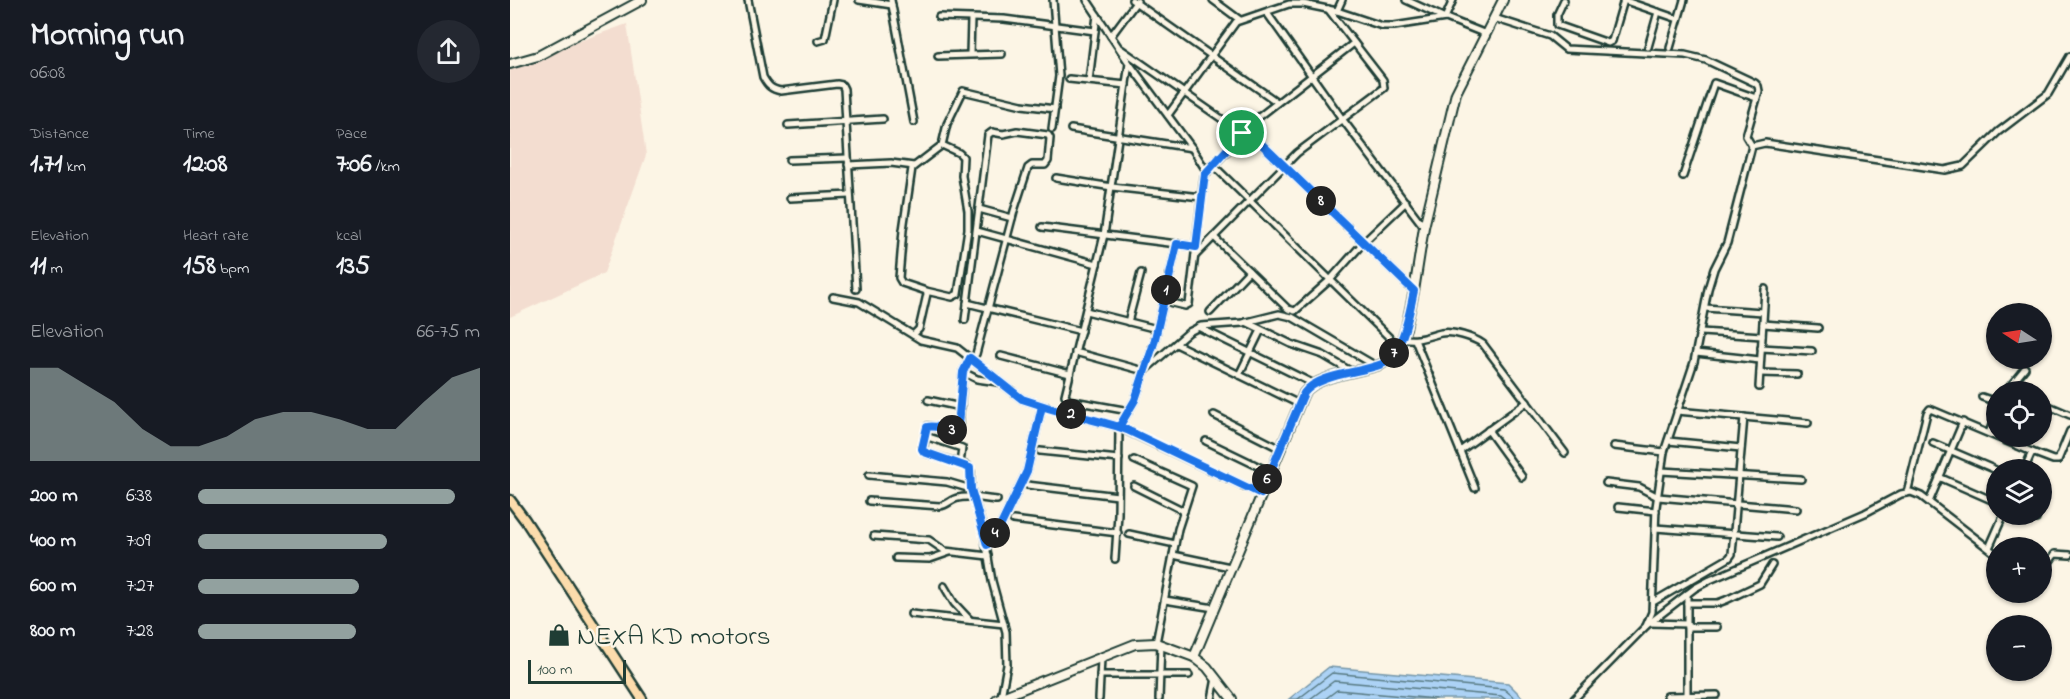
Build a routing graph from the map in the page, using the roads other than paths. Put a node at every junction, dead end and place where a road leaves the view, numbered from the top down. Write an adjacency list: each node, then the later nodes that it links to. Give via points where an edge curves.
1 (642, 0): 44 (street, via 538,56)
2 (748, 0): 56 (street, via 767,85 781,91 842,85)
3 (833, 0): 33 (street, via 826,37)
4 (858, 0): 17 (street)
5 (1053, 0): 29 (street)
6 (1087, 0): 22 (street)
7 (1213, 0): 28 (street)
8 (1342, 0): 19 (street)
9 (1406, 0): 24 (street)
10 (1453, 0): 24 (street)
11 (1503, 0): 25 (street)
12 (1564, 0): 13 (street, via 1557,25 1608,43 1612,41)
13 (1624, 0): 20 (street)
14 (1684, 0): 27 (street)
15 (1135, 1): 32 (street); 40 (street)
16 (1304, 2): 18 (street); 21 (street)
17 (892, 3): 57 (street)
18 (1328, 9): 19 (street); 34 (street)
19 (1337, 11): 24 (street, via 1382,26)
20 (1658, 12): 27 (street); 35 (street)
21 (1267, 13): 28 (street); 45 (street)
22 (1097, 15): 30 (street); 32 (street)
23 (939, 17): 26 (street)
24 (1445, 18): 31 (street)
25 (1494, 18): 31 (street); 50 (street, via 1550,36 1571,50 1706,60 1755,83 1759,91)
26 (971, 19): 29 (street, via 1004,19); 38 (street)
27 (1678, 19): 37 (street)
28 (1240, 20): 40 (street)
29 (1054, 27): 30 (street); 52 (street, via 1059,76)
30 (1095, 31): 47 (street)
31 (1486, 34): 83 (street, via 1456,93)
32 (1111, 36): 36 (street)
33 (818, 41)
34 (1354, 43): 45 (street); 55 (street, via 1384,85 1382,91)
35 (1648, 46)
36 (1118, 47): 43 (street); 49 (street)
37 (1670, 48)
38 (970, 54): 39 (street); 41 (street)
39 (1002, 54)
40 (1211, 55): 49 (street); 51 (street)
41 (938, 56)
42 (2070, 56): 64 (street, via 2053,87 2040,101 1958,168 1945,170 1765,143)
43 (1129, 63): 48 (street); 53 (street)
44 (510, 64)
45 (1312, 77): 51 (street); 55 (street)
46 (1069, 79): 47 (street)
47 (1089, 81): 48 (street)
48 (1125, 85): 62 (street)
49 (1184, 93): 53 (street); 61 (street)
50 (1756, 98): 64 (street, via 1746,136); 72 (street, via 1714,83)
51 (1277, 102): 61 (street)
52 (1055, 108): 59 (street); 63 (street, via 1022,105 963,91)
53 (1168, 115): 65 (street)
54 (883, 119): 56 (street)
55 (1343, 120): 70 (street); 79 (street)
56 (845, 121): 58 (street); 67 (street)
57 (914, 122)
58 (788, 125)
59 (1052, 129)
60 (1071, 129): 62 (street)
61 (1244, 131): 68 (street); 70 (street)
62 (1118, 136): 65 (street); 74 (street)
63 (942, 145): 69 (street); 98 (street, via 963,157 968,230 958,294 952,297)
64 (1752, 146): 104 (street, via 1727,243 1714,269)
65 (1192, 148): 71 (street)
66 (789, 160): 67 (street)
67 (848, 161): 69 (street); 75 (street)
68 (1213, 165): 71 (street); 78 (street)
69 (914, 166): 98 (street, via 899,278 902,283)
70 (1284, 166): 78 (street); 88 (street)
71 (1207, 172): 76 (street)
72 (1683, 176)
73 (1056, 178): 74 (street)
74 (1112, 187): 76 (street); 85 (street)
75 (850, 195): 77 (street); 96 (street)
76 (1202, 197): 90 (street)
77 (790, 198)
78 (1250, 201): 86 (street); 95 (street)
79 (1406, 202): 83 (street); 88 (street)
80 (979, 209): 81 (street); 81 (street, via 990,133 1017,130 1048,135 1048,161 1028,168); 84 (street)
81 (1012, 218): 87 (street)
82 (1042, 227): 85 (street)
83 (1424, 227): 99 (street)
84 (977, 231): 87 (street); 102 (street)
85 (1104, 235): 89 (street); 92 (street)
86 (1214, 237): 91 (street); 93 (street)
87 (1006, 240): 92 (street); 103 (street)
88 (1364, 242): 95 (street); 99 (street)
89 (1177, 244): 90 (street); 101 (street)
90 (1196, 247): 91 (street)
91 (1195, 256): 101 (street, via 1189,304)
92 (1097, 264): 105 (street)
93 (1249, 271): 95 (street, via 1293,312); 106 (street)
94 (1141, 273): 109 (street)
95 (1330, 279): 123 (street)
96 (856, 289)
97 (1765, 289): 107 (street)
98 (926, 291): 118 (street, via 919,329)
99 (1414, 291): 120 (street)
100 (833, 297): 118 (street, via 859,302)
101 (1164, 301): 114 (street)
102 (967, 303): 103 (street); 108 (street)
103 (988, 308): 116 (street); 129 (street)
104 (1704, 308): 107 (street); 117 (street)
105 (1086, 310): 109 (street); 116 (street)
106 (1210, 312)
107 (1763, 312): 111 (street)
108 (965, 320)
109 (1128, 322): 114 (street)
110 (1246, 322): 112 (street); 115 (street); 133 (street, via 1288,315)
111 (1763, 324): 113 (street); 119 (street)
112 (1198, 327): 122 (street); 127 (street)
113 (1818, 328)
114 (1157, 329): 134 (street)
115 (1262, 330): 127 (street); 136 (street, via 1323,355)
116 (1081, 331): 126 (street)
117 (1701, 332): 119 (street); 128 (street)
118 (913, 335): 131 (street, via 955,347)
119 (1762, 336): 124 (street)
120 (1403, 338): 121 (street); 123 (street)
121 (1415, 340): 147 (street, via 1445,333 1477,340); 173 (street)
122 (1176, 344): 134 (street); 139 (street)
123 (1399, 347): 133 (street)
124 (1761, 348): 125 (street); 132 (street)
125 (1812, 351)
126 (1075, 352): 134 (street); 138 (street)
127 (1250, 352): 139 (street); 142 (street)
128 (1696, 353): 132 (street); 153 (street)
129 (976, 354)
130 (1001, 356): 138 (street)
131 (970, 358): 135 (street); 141 (street)
132 (1761, 360): 137 (street)
133 (1377, 366): 136 (street)
134 (1144, 371): 152 (street)
135 (963, 372): 141 (street, via 977,379); 149 (street)
136 (1352, 372): 142 (street)
137 (1760, 373): 140 (street); 143 (street)
138 (1070, 374): 152 (street, via 1066,399)
139 (1239, 375): 148 (street)
140 (1797, 375)
141 (1000, 382): 150 (street, via 1022,399)
142 (1314, 384): 148 (street)
143 (1759, 387)
144 (1982, 397): 145 (street)
145 (1986, 398)
146 (928, 400): 149 (street)
147 (1527, 402): 160 (street); 176 (street)
148 (1299, 404): 170 (street)
149 (961, 406): 163 (street, via 957,428 928,426)
150 (1042, 406): 159 (street); 217 (street, via 1027,471)
151 (2052, 407): 154 (street)
152 (1129, 411): 159 (street)
153 (1677, 411): 156 (street); 165 (street)
154 (2070, 415)
155 (1214, 416): 170 (street)
156 (1744, 417): 158 (street); 169 (street)
157 (1963, 422): 162 (street); 172 (street); 194 (street, via 1928,410)
158 (1808, 423)
159 (1119, 427): 177 (street); 195 (street)
160 (1488, 430): 173 (street); 186 (street)
161 (2070, 431): 175 (street, via 2058,460)
162 (1986, 433)
163 (925, 436): 180 (street, via 924,452); 180 (street, via 962,448)
164 (1206, 441): 183 (street)
165 (1668, 441): 169 (street); 174 (street)
166 (1933, 443): 172 (street)
167 (1614, 446): 174 (street)
168 (2020, 447): 175 (street)
169 (1741, 448): 185 (street)
170 (1281, 449): 183 (street)
171 (1040, 450): 177 (street)
172 (1951, 450): 181 (street); 187 (street)
173 (1460, 451): 192 (street)
174 (1664, 452): 182 (street)
175 (2032, 452): 178 (street)
176 (1565, 453)
177 (1119, 459): 196 (street)
178 (2029, 459)
179 (1134, 460): 207 (street, via 1190,484 1192,489)
180 (960, 464): 193 (street, via 970,470)
181 (1986, 466)
182 (1661, 471): 185 (street); 197 (street)
183 (1270, 472): 195 (street)
184 (869, 475): 193 (street, via 947,482)
185 (1739, 476): 188 (street); 204 (street)
186 (1522, 477)
187 (1940, 477): 199 (street); 203 (street)
188 (1801, 479)
189 (1606, 483): 197 (street, via 1639,487)
190 (1028, 486): 196 (street)
191 (1134, 486): 207 (street)
192 (1475, 488)
193 (971, 489): 198 (street)
194 (1907, 493): 203 (street, via 1915,493); 229 (street, via 1724,573)
195 (1261, 494): 227 (street)
196 (1118, 496): 211 (street)
197 (1658, 497): 204 (street); 208 (street)
198 (974, 498): 201 (street); 202 (street, via 957,498 940,506); 217 (street)
199 (1986, 498)
200 (510, 500): 252 (main road)
201 (997, 500)
202 (869, 501)
203 (1929, 502): 218 (street)
204 (1737, 504): 206 (street); 213 (street)
205 (1618, 507): 208 (street)
206 (1796, 509)
207 (1184, 511): 216 (street)
208 (1656, 511): 210 (street)
209 (1013, 520): 211 (street)
210 (1655, 528): 213 (street); 231 (street)
211 (1118, 534): 225 (street)
212 (1129, 534): 216 (street)
213 (1734, 534): 215 (street); 231 (street, via 1731,556)
214 (874, 536): 219 (street, via 930,540)
215 (1777, 537)
216 (1175, 544): 220 (street)
217 (987, 545): 222 (street)
218 (1986, 546)
219 (951, 551): 222 (street); 223 (street, via 930,558)
220 (1173, 555): 227 (street); 230 (street)
221 (2070, 555): 224 (street, via 2055,554)
222 (988, 556): 236 (street)
223 (896, 558)
224 (2052, 558)
225 (1115, 559)
226 (1772, 565): 232 (street, via 1760,584 1726,600)
227 (1230, 567): 233 (street)
228 (944, 586): 235 (street)
229 (1687, 594): 232 (street); 237 (street)
230 (1165, 600): 233 (street); 240 (street)
231 (1653, 602): 237 (street)
232 (1687, 603): 238 (street)
233 (1214, 608): 241 (street)
234 (911, 614): 235 (street)
235 (970, 620): 236 (street)
236 (1004, 624): 250 (street, via 1007,664)
237 (1648, 624): 238 (street); 256 (street)
238 (1687, 626): 239 (street); 249 (street)
239 (1717, 627)
240 (1159, 644): 241 (street); 242 (street, via 1135,644); 244 (street)
241 (1194, 657): 246 (street)
242 (1101, 658): 243 (street); 250 (street)
243 (1100, 675): 244 (street); 253 (street)
244 (1160, 675): 245 (street); 254 (street)
245 (1189, 675)
246 (1219, 681): 251 (street); 255 (street)
247 (1717, 695): 249 (street)
248 (1667, 696): 249 (street)
249 (1687, 697)
250 (999, 698)
251 (1231, 698)
252 (642, 699)
253 (1100, 699)
254 (1159, 699)
255 (1212, 699)
256 (1574, 699)

